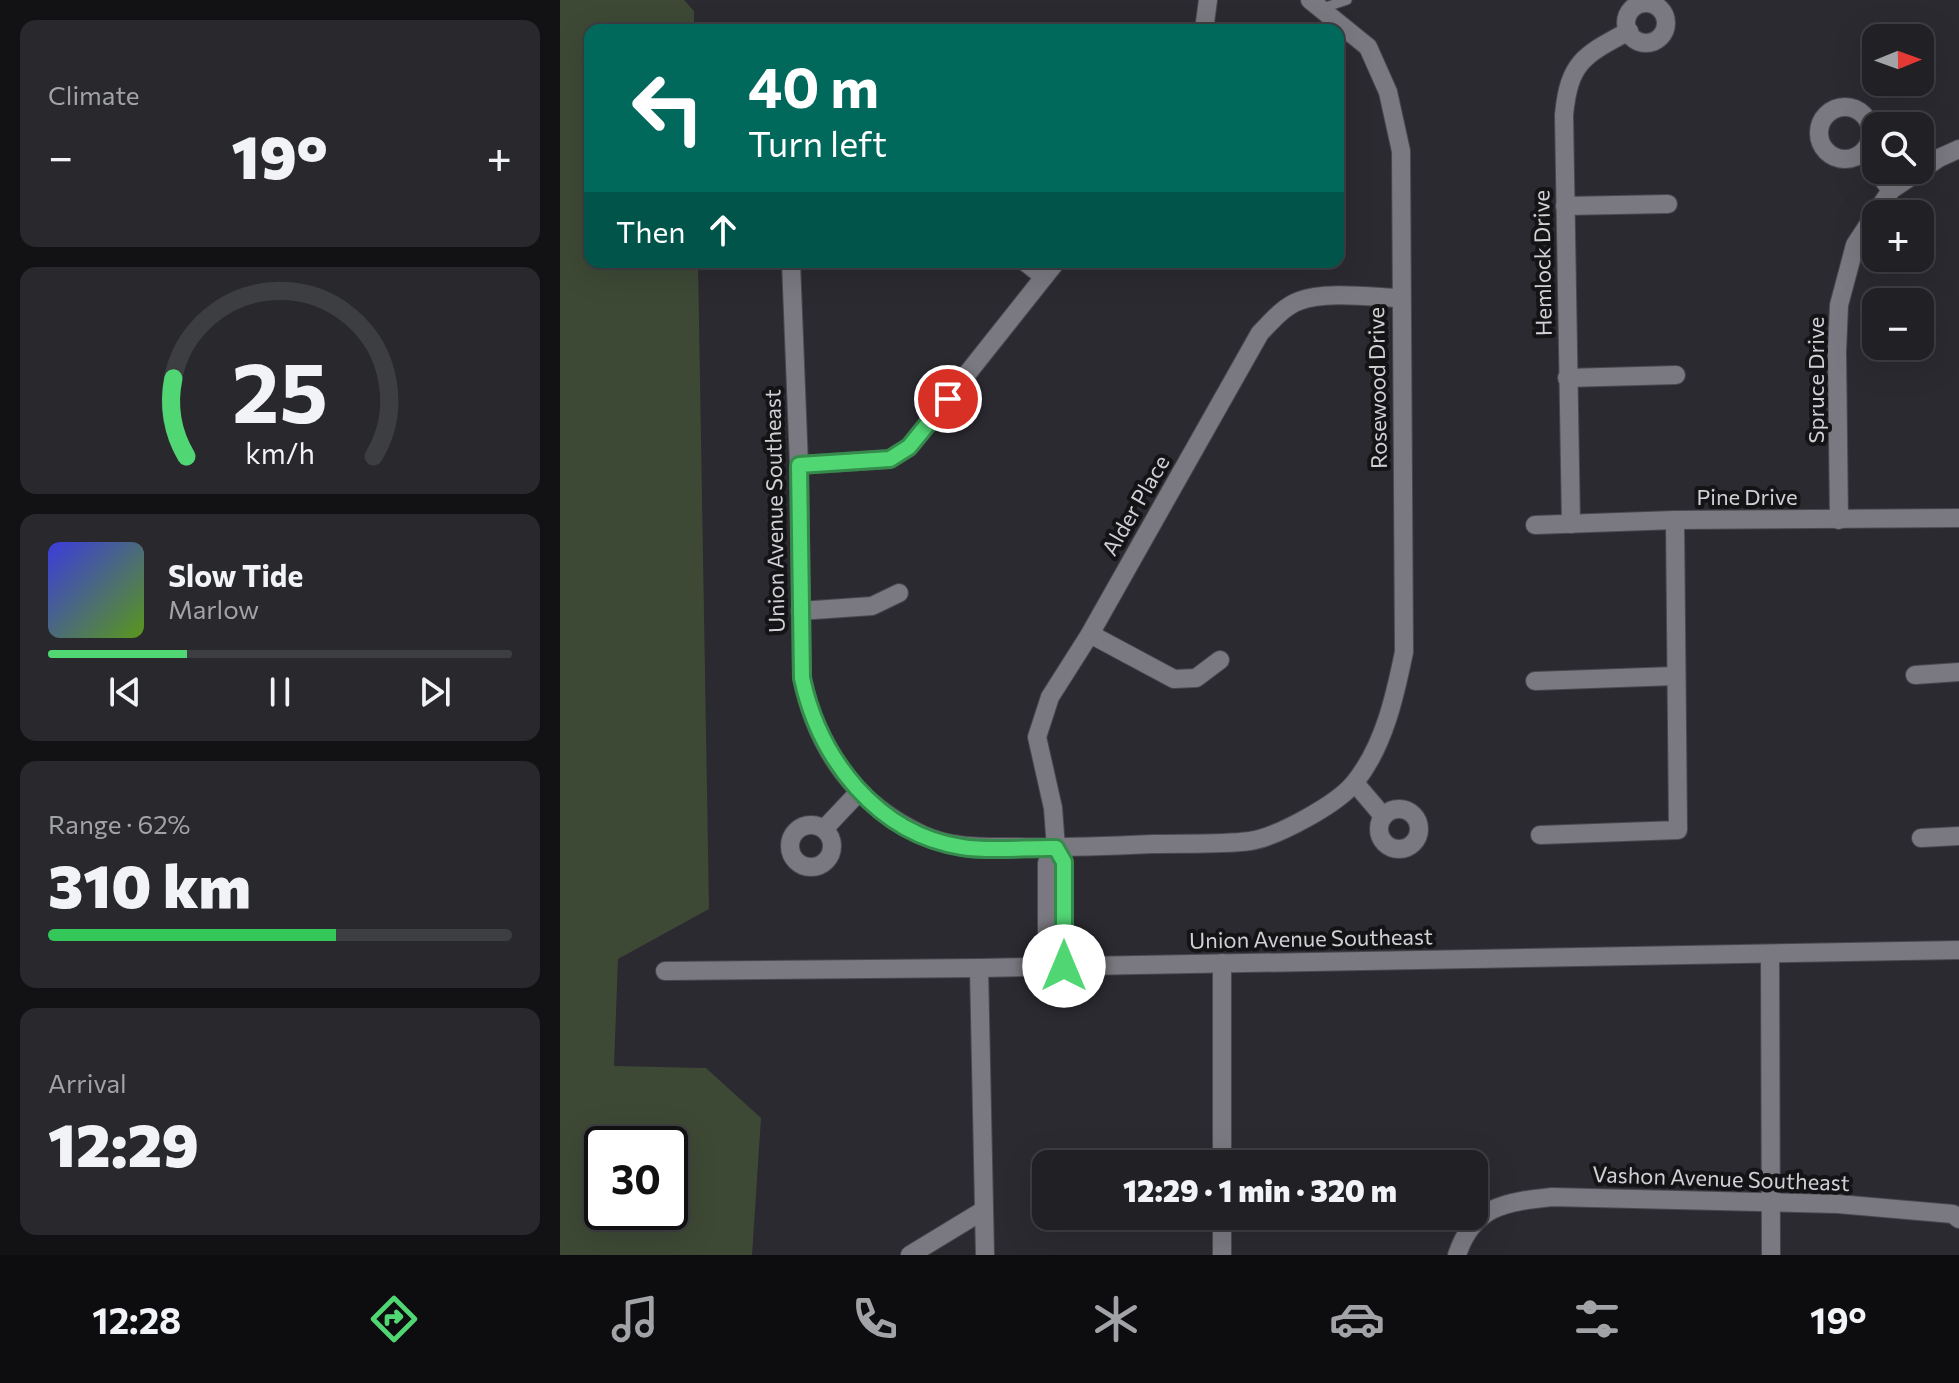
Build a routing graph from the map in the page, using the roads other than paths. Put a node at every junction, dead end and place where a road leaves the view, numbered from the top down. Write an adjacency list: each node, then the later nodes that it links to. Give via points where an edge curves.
1 (1208, 0): 4 (street)
2 (1347, 0): 3 (lane)
3 (1317, 4): 5 (street, Rosewood Drive)
4 (1205, 24)
5 (1341, 24)
6 (1344, 27): 15 (street, Rosewood Drive, via 1368,47 1388,92 1401,151)
7 (1629, 31): 12 (street, Hemlock Drive, via 1586,56 1566,90)
8 (1959, 149): 10 (street, Spruce Drive)
9 (1886, 184): 10 (street)
10 (1891, 190): 21 (street, Spruce Drive, via 1855,245 1839,305)
11 (1668, 204): 12 (street)
12 (1565, 206): 17 (street, Hemlock Drive)
13 (791, 268): 18 (street, Union Avenue Southeast)
14 (1050, 269): 18 (street, via 909,447 890,459)
15 (1400, 298): 26 (street, Alder Place, via 1300,300 1260,333); 32 (street, Rosewood Drive, via 1404,652 1394,701)
16 (1676, 375): 17 (street)
17 (1567, 378): 22 (street, Hemlock Drive)
18 (799, 465): 25 (street, Union Avenue Southeast)
19 (1959, 518): 21 (street, Pine Drive)
20 (1675, 520): 21 (street, Pine Drive); 22 (street, Pine Drive); 30 (street)
21 (1839, 520)
22 (1571, 524): 23 (street, Pine Drive)
23 (1535, 525)
24 (899, 593): 25 (street, via 872,606)
25 (800, 611): 33 (street, Union Avenue Southeast, via 802,678 809,710 826,747)
26 (1090, 634): 27 (street, via 1174,679 1196,678); 39 (street, Alder Place, via 1050,697 1037,737)
27 (1220, 660)
28 (1959, 672): 29 (street)
29 (1915, 675)
30 (1675, 676): 31 (street); 36 (street, via 1678,830)
31 (1535, 681)
32 (1355, 783): 34 (street); 39 (street, Union Avenue Southeast, via 1290,827 1252,841)
33 (858, 793): 35 (street); 39 (street, Union Avenue Southeast, via 915,831 963,847)
34 (1383, 816)
35 (824, 829)
36 (1540, 835)
37 (1959, 836): 38 (street)
38 (1921, 838)
39 (1056, 848): 43 (street, Alder Place, via 1064,862)
40 (1959, 950): 41 (street, Union Avenue Southeast)
41 (1770, 954): 42 (street, Union Avenue Southeast); 47 (street)
42 (1222, 963): 43 (street, Union Avenue Southeast); 46 (street)
43 (1055, 966): 44 (street, Union Avenue Southeast)
44 (979, 968): 45 (street, Union Avenue Southeast); 48 (street)
45 (665, 971)
46 (1222, 1150)
47 (1771, 1201): 49 (street, Vashon Avenue Southeast); 54 (street, Vashon Avenue Southeast, via 1511,1201 1483,1213 1465,1232); 55 (street)
48 (984, 1210): 51 (street); 52 (street)
49 (1957, 1210)
50 (1222, 1230): 53 (street)
51 (910, 1255)
52 (985, 1255)
53 (1222, 1255)
54 (1457, 1255)
55 (1771, 1255)

